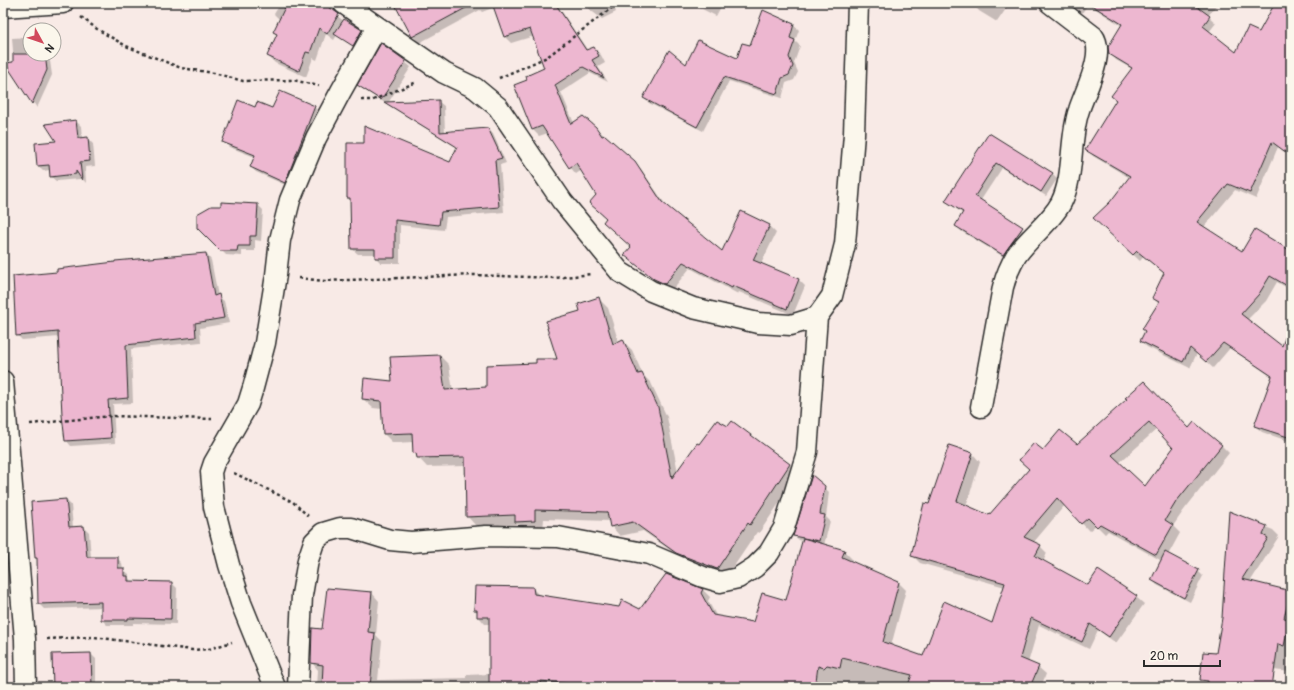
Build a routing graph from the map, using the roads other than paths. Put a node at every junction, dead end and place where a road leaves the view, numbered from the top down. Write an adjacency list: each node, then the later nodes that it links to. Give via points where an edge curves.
1 (63, 3): 5 (street)
2 (343, 3): 6 (street)
3 (858, 3): 7 (street, via 854,134 845,244 832,296)
4 (1050, 3): 9 (street, via 1093,36 1098,54 1078,112 1067,183 1061,203 1016,256 1008,271)
5 (3, 7)
6 (377, 27): 7 (street, via 444,73 475,88 498,107 562,200 620,272 651,291 693,308 758,323 791,325); 11 (street, via 316,138 290,200 280,240 264,343 253,388 248,404 211,472 214,507 229,565 241,603)
7 (817, 317): 12 (street, via 807,452 778,540 755,567 738,578 720,582 642,552 558,538 486,536 411,542 390,540 352,528 340,528 323,533 314,542 308,560 303,588)
8 (3, 381): 10 (street, via 25,638)
9 (981, 407)
10 (26, 687)
11 (275, 687)
12 (298, 687)

